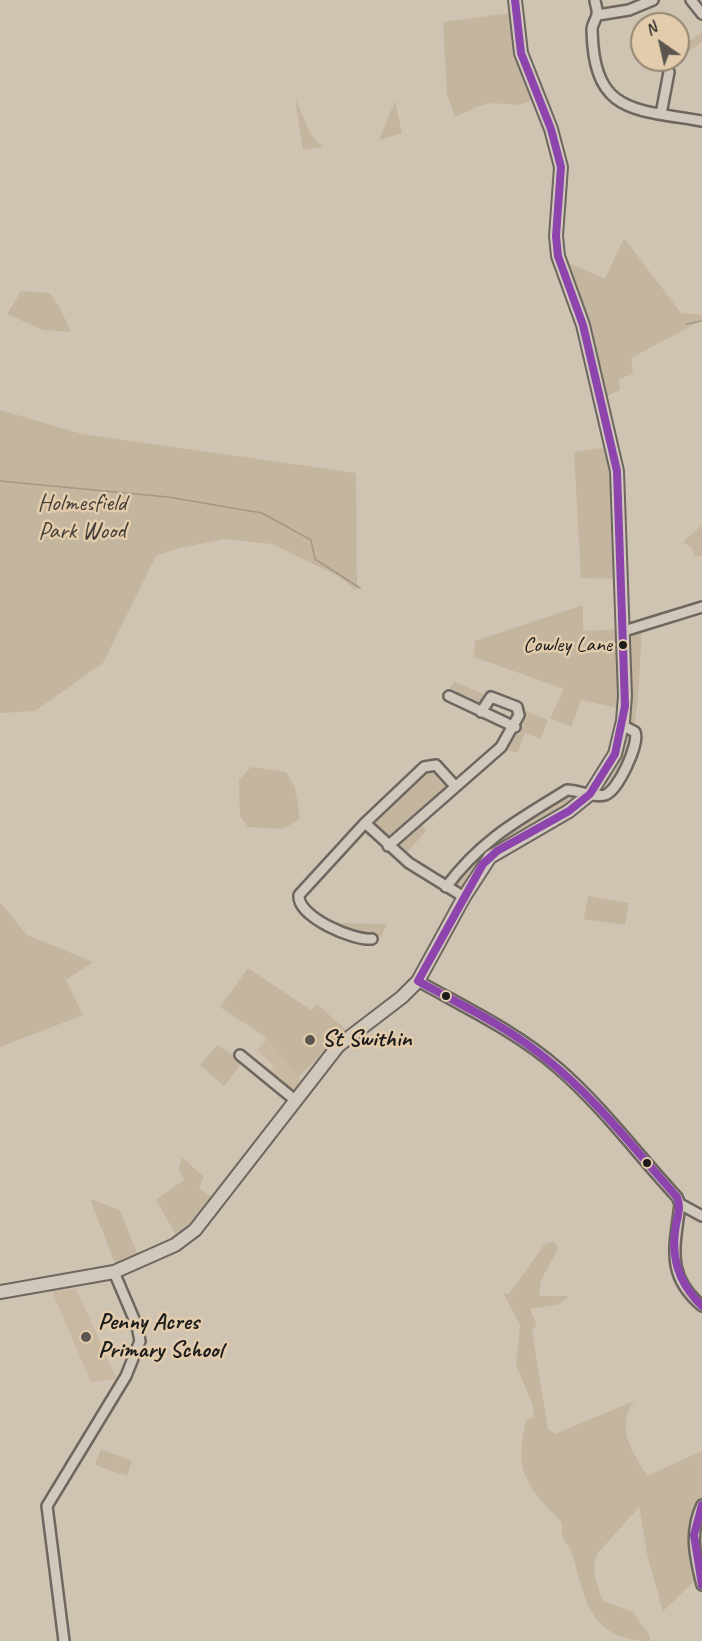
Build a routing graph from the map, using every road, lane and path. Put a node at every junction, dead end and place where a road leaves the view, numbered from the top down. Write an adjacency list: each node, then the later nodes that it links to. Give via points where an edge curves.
1 (515, 0): 11 (main road, via 521,53 561,167 558,256 583,325 617,471)
2 (595, 0): 6 (street)
3 (653, 0): 6 (street, via 629,10)
4 (691, 0): 5 (street)
5 (702, 14)
6 (598, 15): 8 (street, via 592,26 595,58 606,91 620,104)
7 (669, 72): 8 (street)
8 (661, 114): 9 (street)
9 (702, 122)
10 (702, 607): 11 (street)
11 (624, 631): 14 (main road)
12 (449, 696): 13 (street)
13 (481, 712): 15 (street); 15 (street, via 491,697 512,704 519,710)
14 (622, 726): 17 (main road, via 615,754); 17 (street, via 637,735 629,760 610,792)
15 (515, 727): 16 (street, via 501,747)
16 (456, 786): 18 (street, via 436,765 429,765); 19 (street)
17 (590, 794): 20 (street, via 567,790 504,830 470,856); 21 (main road, via 569,811 490,857)
18 (365, 823): 19 (street); 22 (street, via 298,899 303,908 328,925 356,938)
19 (388, 846): 20 (street)
20 (446, 887): 21 (street)
21 (464, 897): 23 (main road)
22 (372, 939)
23 (418, 981): 25 (main road, via 338,1046); 26 (street, via 512,1034 558,1068 580,1088)
24 (240, 1055): 25 (street)
25 (295, 1100): 28 (main road, via 195,1230 175,1245)
26 (680, 1204): 27 (street); 30 (street, via 675,1233 677,1275)
27 (702, 1216)
28 (114, 1272): 29 (main road); 33 (street, via 141,1341 126,1376 47,1506)
29 (0, 1292)
30 (702, 1306)
31 (702, 1505): 32 (street, via 694,1528)
32 (702, 1585)
33 (64, 1641)

